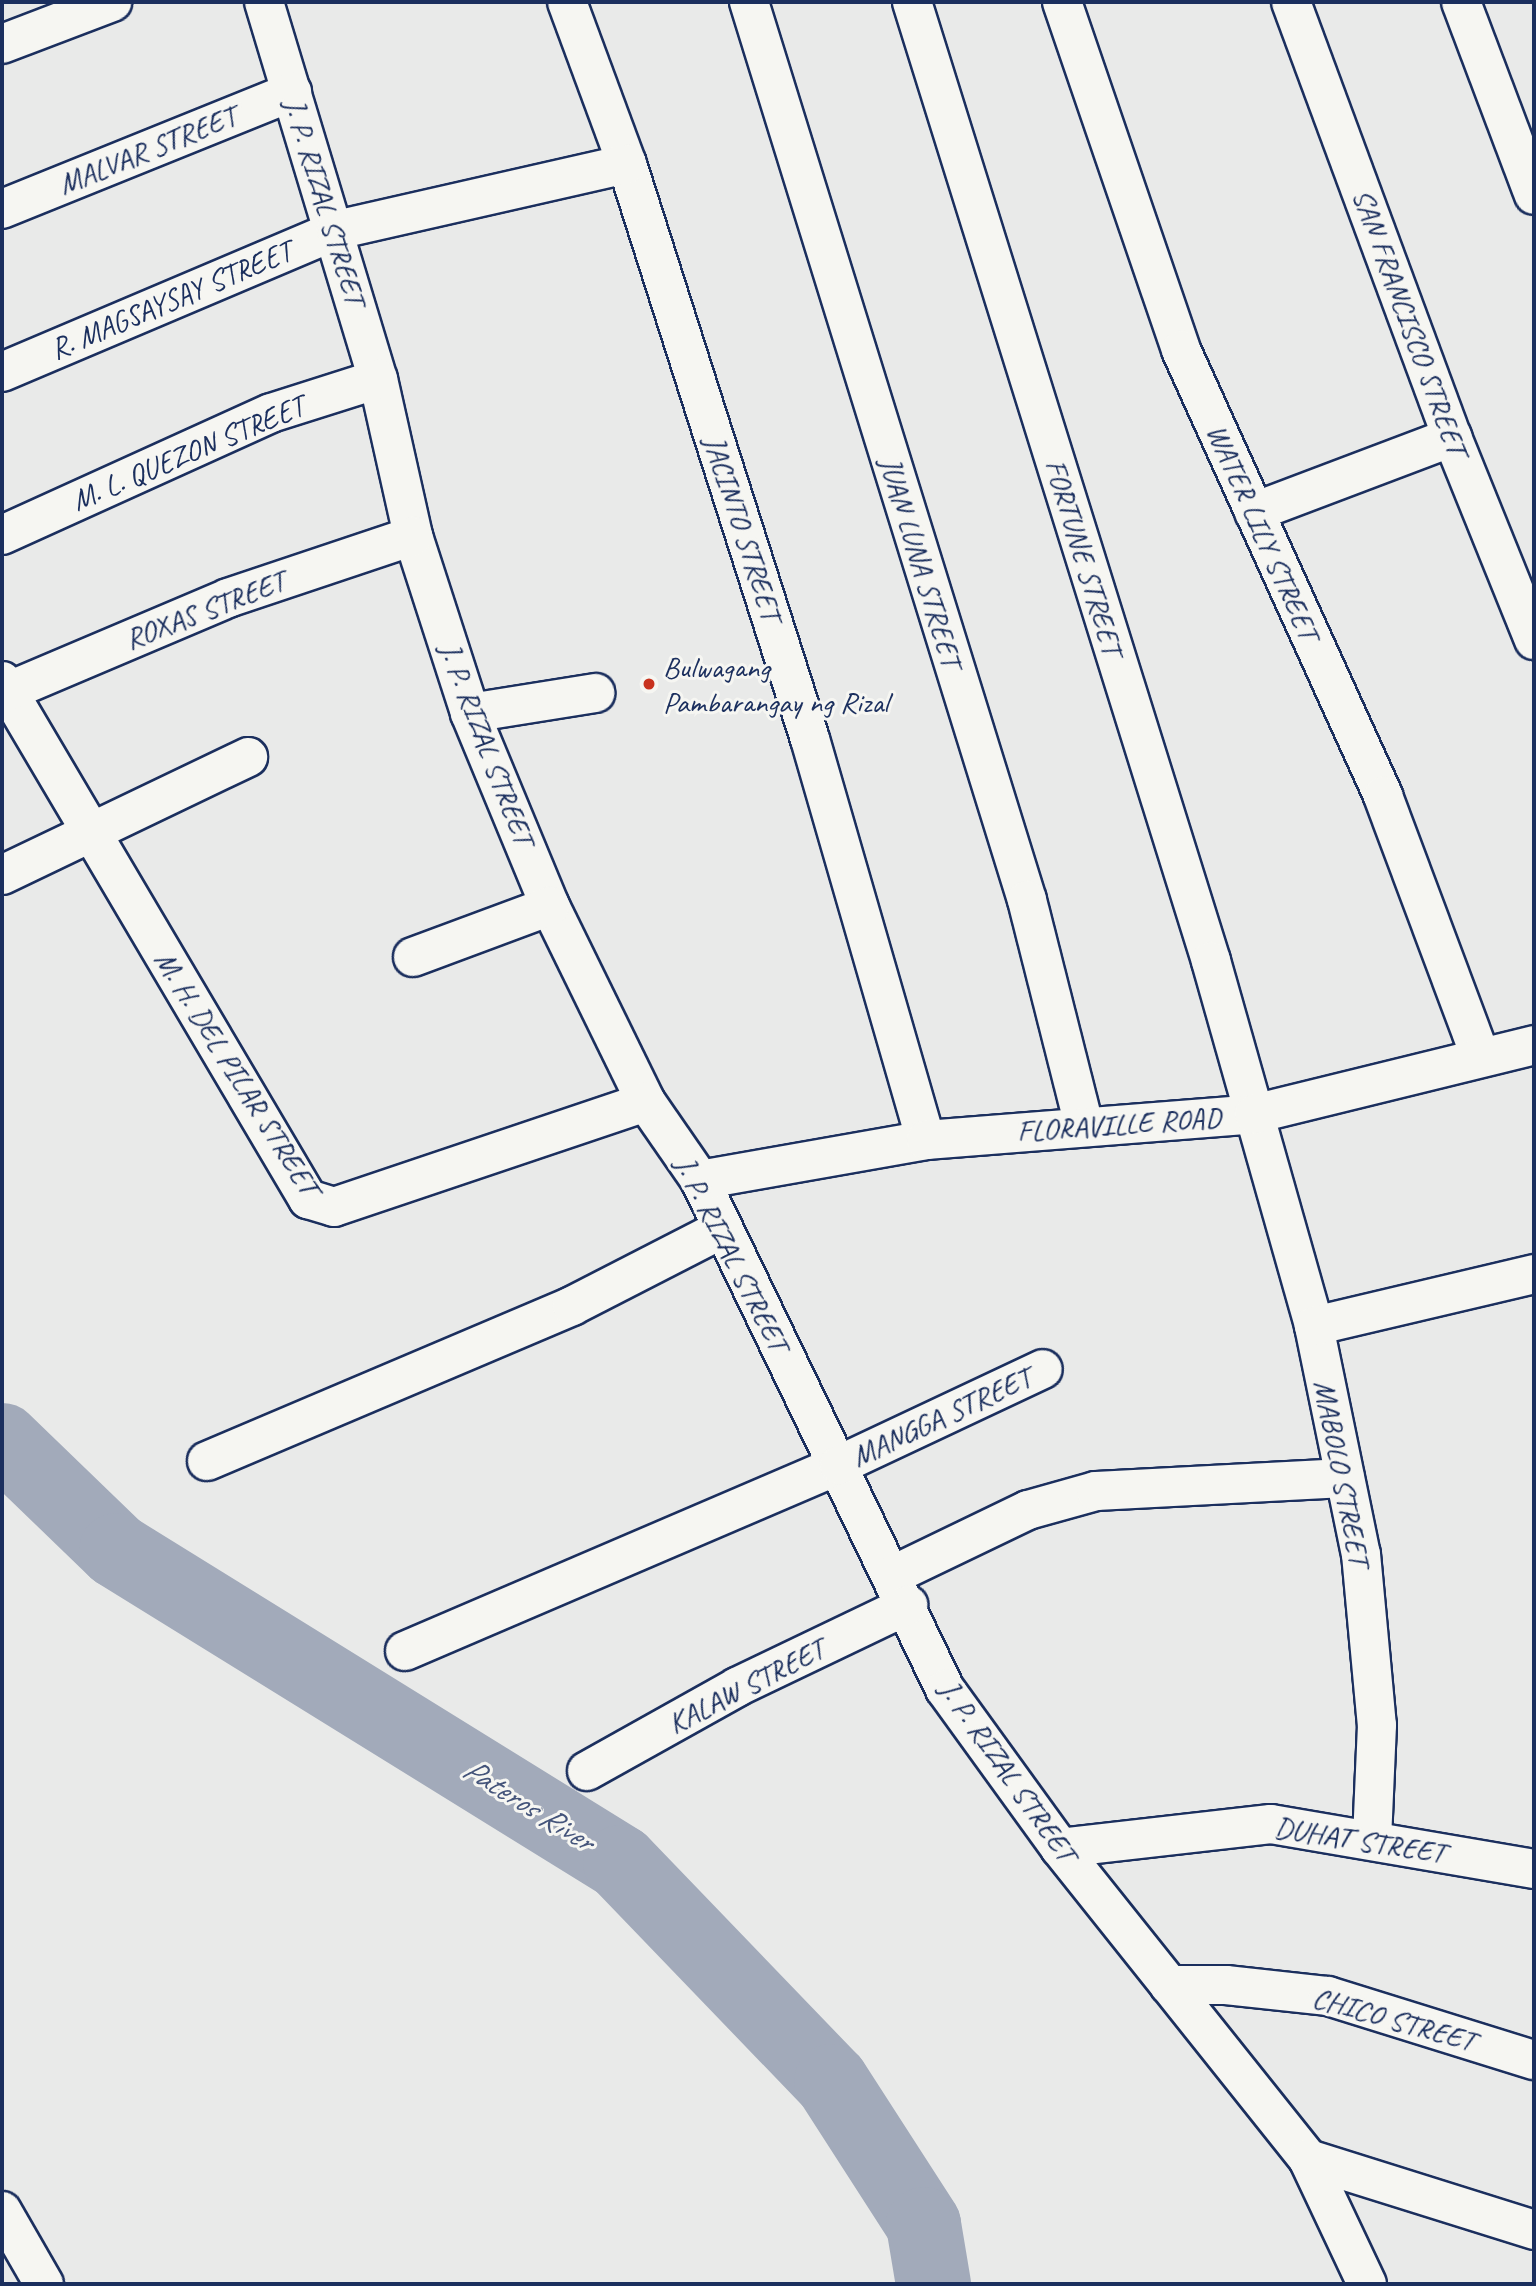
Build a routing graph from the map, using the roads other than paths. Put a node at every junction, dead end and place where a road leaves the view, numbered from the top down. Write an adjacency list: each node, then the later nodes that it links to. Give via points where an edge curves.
1 (112, 2): 9 (street)
2 (264, 2): 10 (street, J. P. RIZAL STREET)
3 (567, 2): 11 (street, JACINTO STREET)
4 (749, 2): 34 (street, JUAN LUNA STREET, via 1027,900)
5 (912, 2): 33 (street, FORTUNE STREET, via 1211,961)
6 (1062, 2): 18 (street, WATER LILY STREET, via 1181,350)
7 (1291, 2): 17 (street, SAN FRANCISCO STREET)
8 (1461, 2): 12 (street)
9 (2, 44)
10 (292, 92): 13 (street, MALVAR STREET); 14 (street, J. P. RIZAL STREET)
11 (627, 163): 14 (street, R. MAGSAYSAY STREET); 35 (street, JACINTO STREET, via 810,739)
12 (1534, 195)
13 (2, 208)
14 (336, 230): 15 (street, R. MAGSAYSAY STREET); 16 (street, J. P. RIZAL STREET)
15 (2, 372)
16 (378, 379): 19 (street, M. L. QUEZON STREET, via 271,413); 20 (street, J. P. RIZAL STREET)
17 (1452, 437): 18 (street); 21 (street, SAN FRANCISCO STREET)
18 (1254, 512): 31 (street, WATER LILY STREET, via 1383,796)
19 (2, 535)
20 (413, 536): 22 (street, ROXAS STREET, via 228,598); 24 (street, J. P. RIZAL STREET)
21 (1534, 640)
22 (4, 689): 26 (street, M. H. DEL PILAR STREET)
23 (595, 693): 24 (street)
24 (470, 713): 28 (street, J. P. RIZAL STREET)
25 (248, 757): 26 (street)
26 (92, 832): 27 (street); 32 (street, M. H. DEL PILAR STREET, via 233,1076 308,1199 320,1206 334,1207)
27 (2, 875)
28 (550, 905): 29 (street); 32 (street, J. P. RIZAL STREET)
29 (413, 957)
30 (1534, 1045): 31 (street, FLORAVILLE ROAD)
31 (1480, 1056): 33 (street, FLORAVILLE ROAD)
32 (646, 1102): 36 (street, J. P. RIZAL STREET)
33 (1254, 1114): 34 (street, FLORAVILLE ROAD); 39 (street, MABOLO STREET)
34 (1084, 1125): 35 (street, FLORAVILLE ROAD)
35 (926, 1140): 36 (street, FLORAVILLE ROAD)
36 (700, 1180): 37 (street, J. P. RIZAL STREET)
37 (722, 1229): 41 (street, via 572,1306); 42 (street, J. P. RIZAL STREET)
38 (1534, 1274): 39 (street)
39 (1314, 1326): 43 (street, MABOLO STREET)
40 (1044, 1370): 42 (street, MANGGA STREET)
41 (207, 1461)
42 (839, 1465): 44 (street, J. P. RIZAL STREET); 45 (street, MANGGA STREET)
43 (1345, 1478): 44 (street, KALAW STREET, via 1096,1491 1028,1510); 47 (street, MABOLO STREET, via 1361,1555 1377,1725)
44 (900, 1590): 46 (street, KALAW STREET); 48 (street, J. P. RIZAL STREET, via 945,1689)
45 (405, 1651)
46 (587, 1771)
47 (1372, 1840): 48 (street, DUHAT STREET, via 1271,1824); 49 (street, DUHAT STREET)
48 (1060, 1847): 50 (street, J. P. RIZAL STREET)
49 (1534, 1869)
50 (1169, 1984): 51 (street, CHICO STREET, via 1328,1996); 52 (street, J. P. RIZAL STREET)
51 (1534, 2060)
52 (1308, 2159): 54 (street); 56 (street, J. P. RIZAL STREET)
53 (2, 2211): 55 (street)
54 (1534, 2230)
55 (44, 2284)
56 (1367, 2284)

